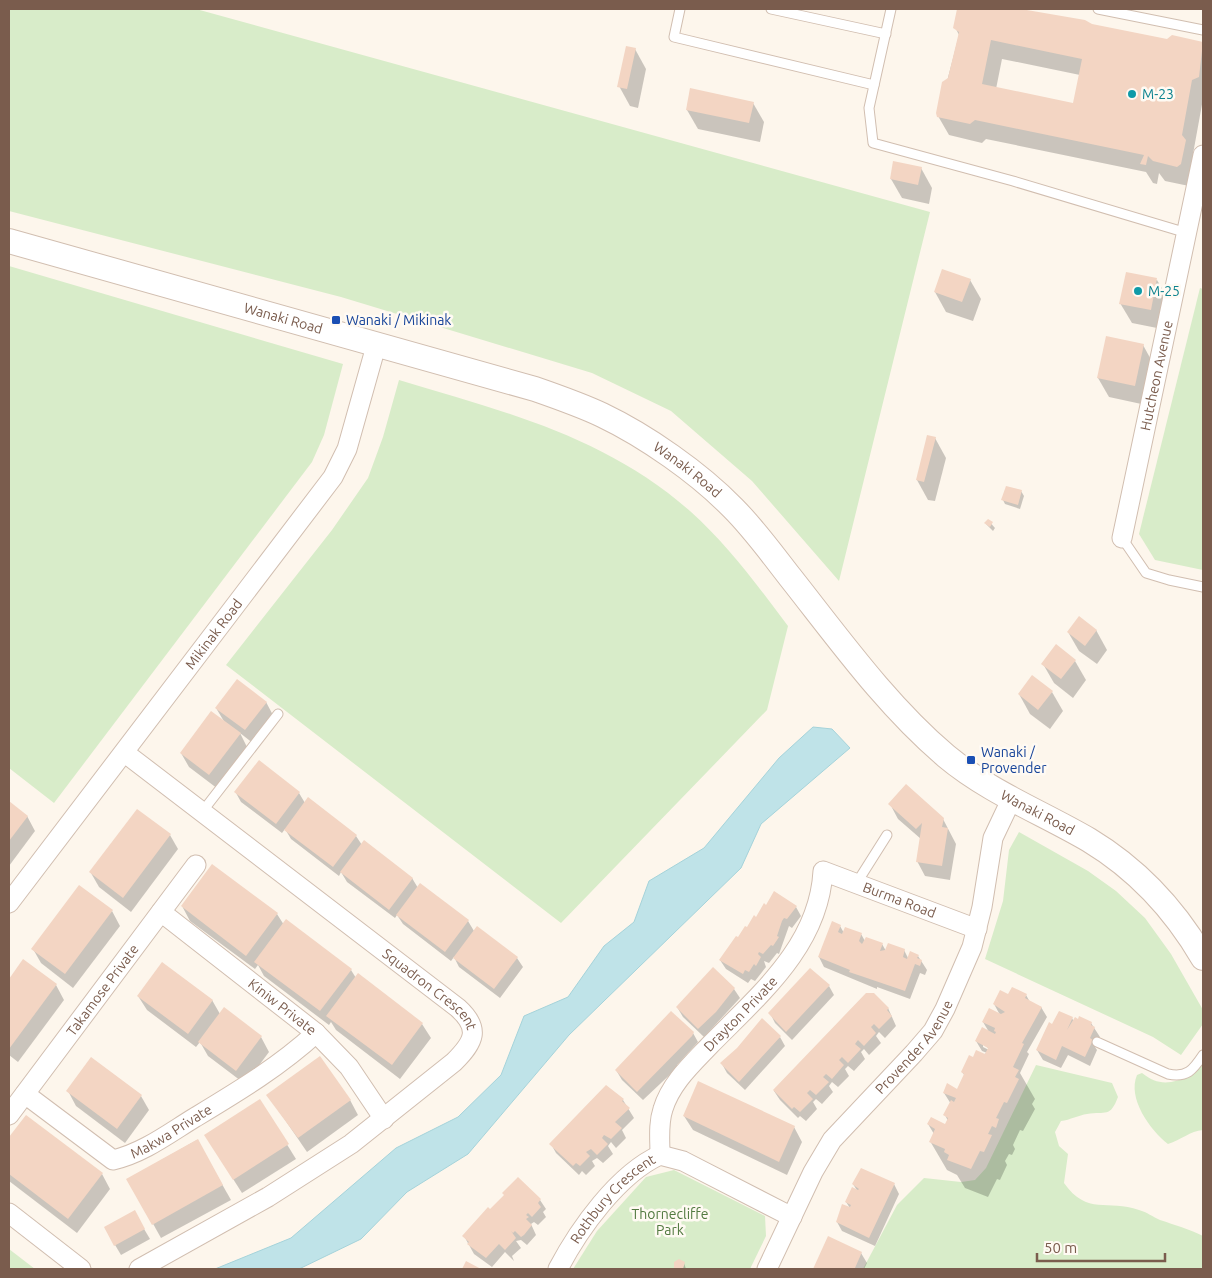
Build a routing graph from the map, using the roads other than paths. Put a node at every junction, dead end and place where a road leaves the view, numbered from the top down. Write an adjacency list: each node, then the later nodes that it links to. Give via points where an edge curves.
1 (680, 9): 7 (lane, via 674,37)
2 (770, 9): 6 (lane)
3 (891, 9): 6 (lane)
4 (1098, 9): 5 (lane)
5 (1203, 30)
6 (886, 34): 7 (lane)
7 (874, 84): 9 (lane, via 869,108 873,143)
8 (1203, 155): 9 (street, Hutcheon Avenue)
9 (1187, 234): 12 (street, Hutcheon Avenue)
10 (9, 241): 11 (street, Wanaki Road)
11 (376, 346): 15 (street, Mikinak Road, via 347,449 333,477); 16 (street, Wanaki Road, via 535,389 580,405 628,428 680,465 713,490 748,524 906,719 948,758)
12 (1122, 538): 13 (lane, via 1146,573)
13 (1203, 587)
14 (278, 714): 17 (lane)
15 (125, 753): 17 (street, Squadron Crescent); 22 (street, Mikinak Road)
16 (1011, 800): 24 (street, Provender Avenue, via 993,838); 25 (street, Wanaki Road, via 1091,842 1133,872 1170,909)
17 (202, 812): 31 (street, Squadron Crescent, via 458,1008 471,1022 472,1040 466,1050)
18 (887, 835): 21 (lane)
19 (196, 865): 23 (street, Takamose Private)
20 (823, 871): 21 (street, Burma Road); 32 (street, Drayton Private, via 814,919 794,954 775,979 685,1070 668,1095 660,1125)
21 (856, 884): 24 (street, Burma Road)
22 (9, 902)
23 (161, 912): 26 (street, Kiniw Private); 29 (street, Takamose Private)
24 (977, 930): 34 (street, Provender Avenue, via 965,964 933,1031 832,1140)
25 (1203, 958)
26 (316, 1032): 29 (street, Makwa Private, via 248,1086 148,1147 113,1160); 31 (street, Kiniw Private, via 349,1067)
27 (1097, 1042): 28 (lane, via 1178,1077 1188,1074)
28 (1203, 1055)
29 (25, 1094): 30 (street, Takamose Private)
30 (9, 1114)
31 (384, 1119): 36 (street, Squadron Crescent, via 268,1197)
32 (660, 1155): 34 (street, Rothbury Crescent, via 683,1161); 37 (street, Rothbury Crescent, via 630,1176 592,1216)
33 (9, 1213): 35 (street)
34 (792, 1216): 38 (street, Provender Avenue)
35 (82, 1269)
36 (139, 1269)
37 (558, 1269)
38 (767, 1269)

